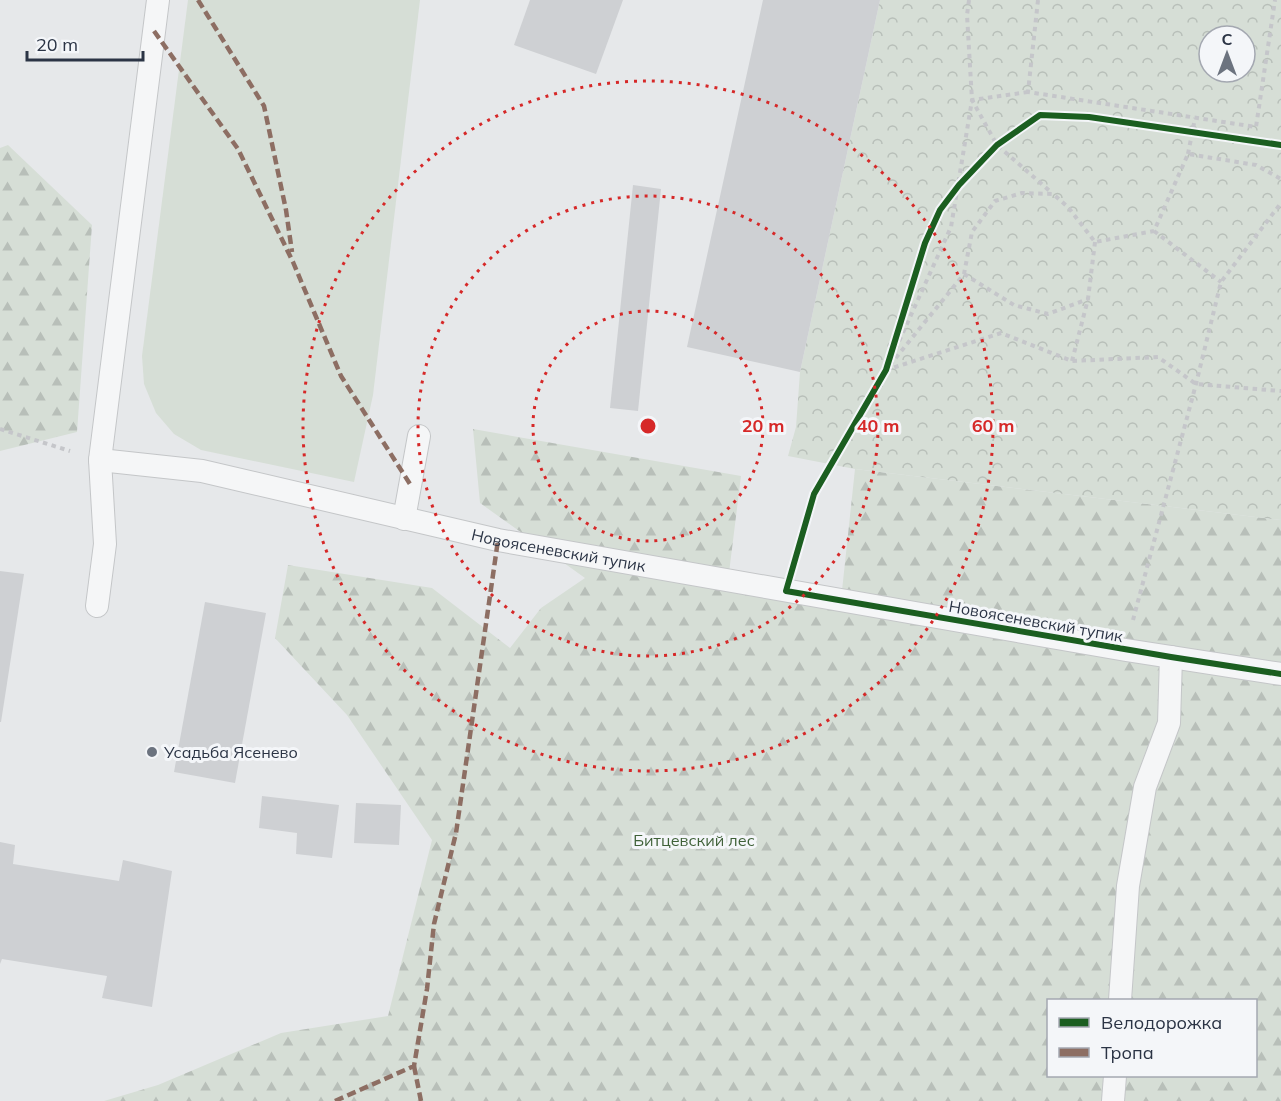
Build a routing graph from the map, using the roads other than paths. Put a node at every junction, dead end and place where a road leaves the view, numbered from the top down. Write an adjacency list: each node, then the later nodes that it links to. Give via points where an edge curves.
1 (158, 0): 3 (lane)
2 (419, 436): 4 (lane)
3 (100, 460): 4 (lane, Новоясеневский тупик, via 202,471); 5 (lane, via 105,544)
4 (404, 519): 6 (lane, Новоясеневский тупик, via 498,540)
5 (97, 606)
6 (1171, 657): 7 (lane, Новоясеневский тупик); 8 (lane, via 1169,723 1145,787 1128,886)
7 (1281, 674)
8 (1120, 999)
9 (1114, 1077): 10 (lane)
10 (1113, 1101)

